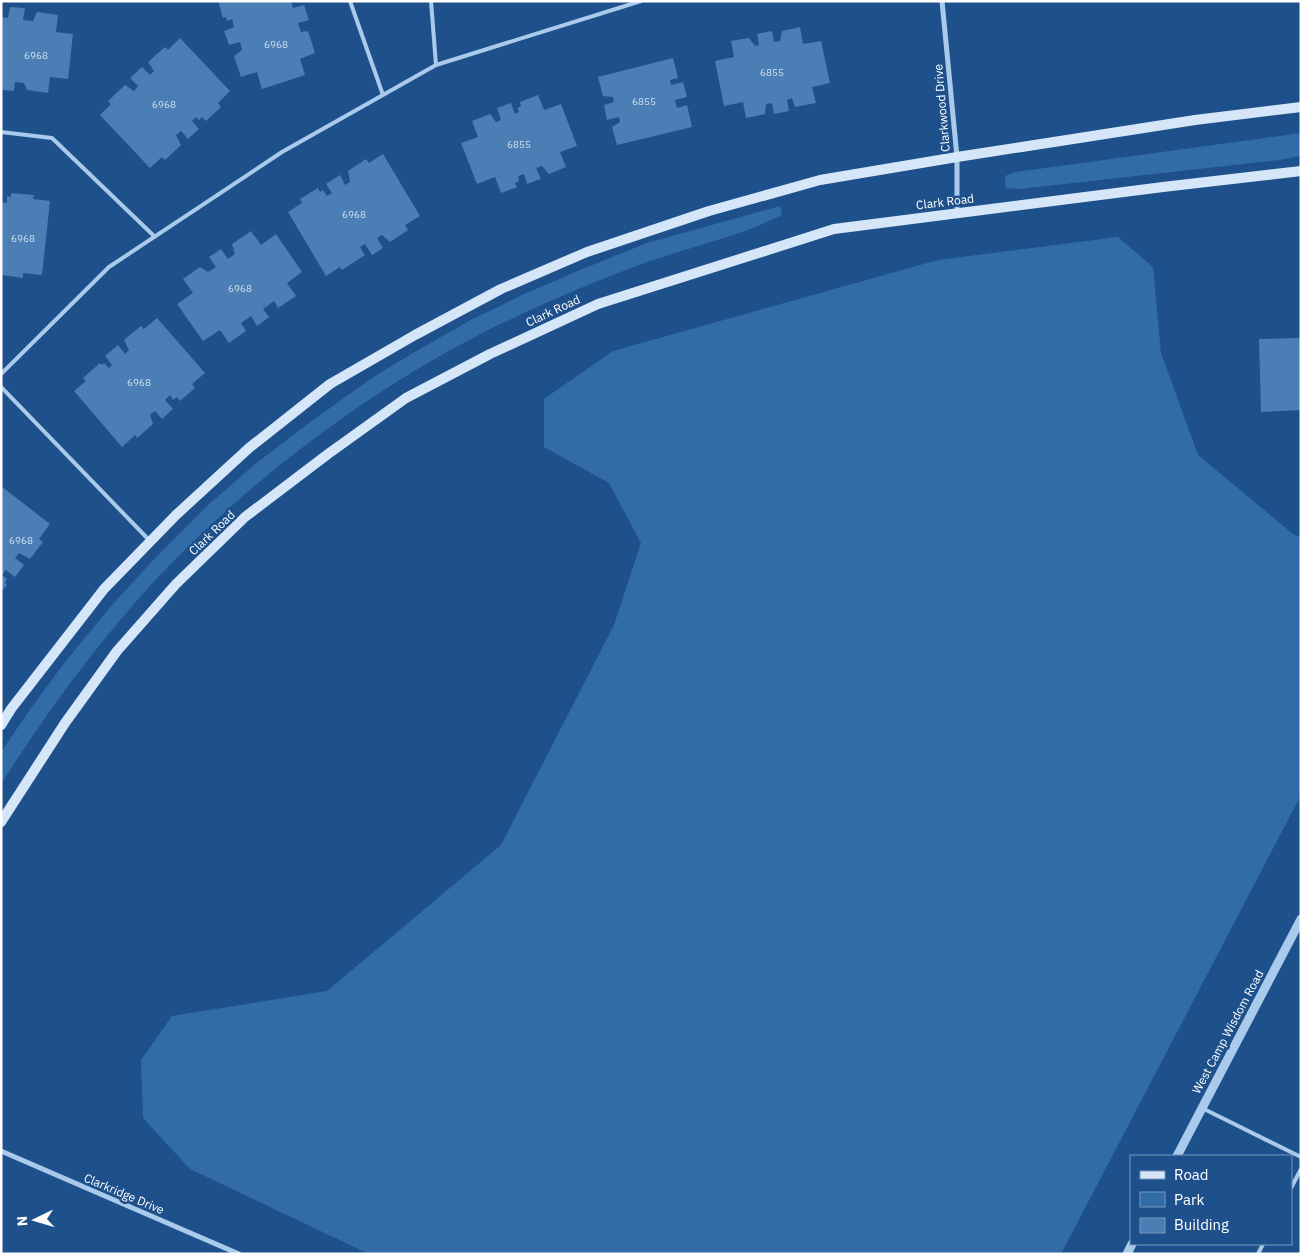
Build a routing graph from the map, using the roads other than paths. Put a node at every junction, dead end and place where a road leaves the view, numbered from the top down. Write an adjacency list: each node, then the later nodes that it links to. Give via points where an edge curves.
1 (350, 1): 6 (lane)
2 (431, 1): 5 (lane)
3 (641, 1): 5 (lane)
4 (942, 1): 9 (street, Clarkwood Drive)
5 (436, 65): 6 (lane)
6 (382, 95): 12 (lane, via 282,152)
7 (1301, 107): 9 (main road)
8 (1, 132): 12 (lane, via 52,138)
9 (957, 157): 11 (street, Clarkwood Drive); 15 (main road, via 820,180 709,211 588,252 501,290 330,384 249,448)
10 (1301, 171): 11 (main road, Clark Road)
11 (957, 212): 17 (main road, Clark Road, via 834,229 598,304 490,354 406,398 245,518 176,584 117,651 65,723)
12 (154, 236): 13 (lane, via 109,267)
13 (1, 374)
14 (1, 387): 15 (lane)
15 (150, 540): 16 (main road, via 104,589)
16 (1, 725)
17 (1, 822)
18 (1301, 919): 19 (street, West Camp Wisdom Road)
19 (1202, 1108): 21 (street, West Camp Wisdom Road); 22 (lane)
20 (1, 1151): 25 (street, Clarkridge Drive)
21 (1178, 1155)
22 (1301, 1157)
23 (1301, 1168): 24 (lane)
24 (1292, 1186)
25 (239, 1254)

